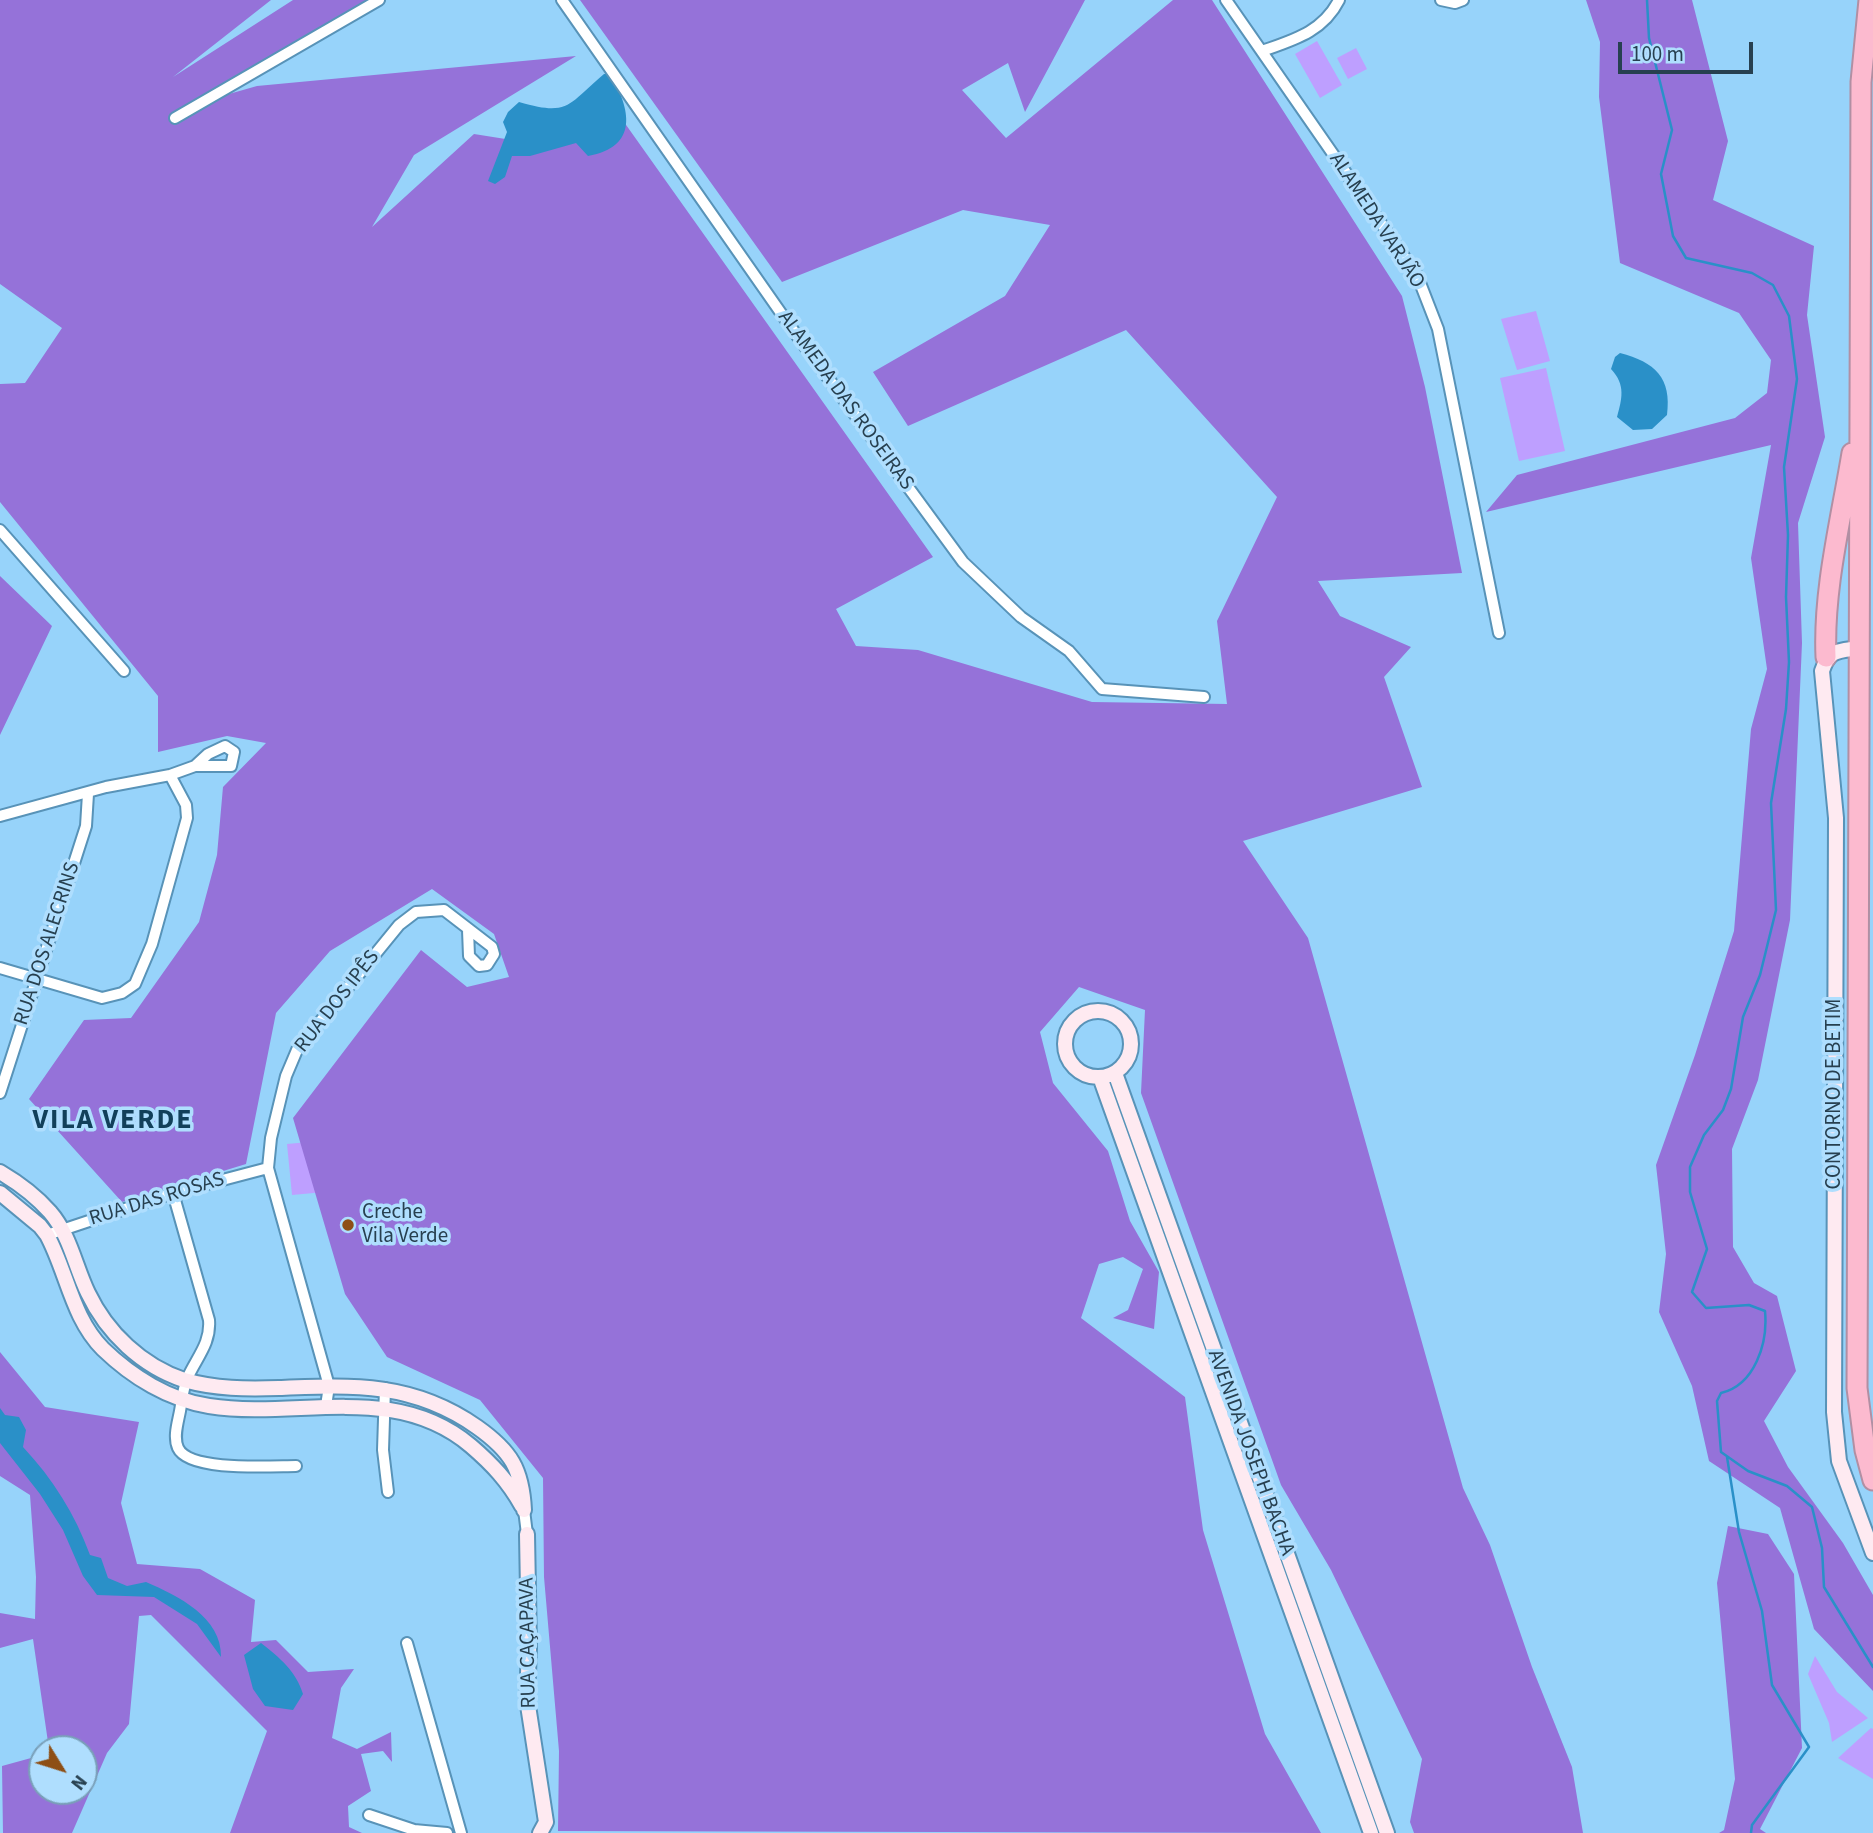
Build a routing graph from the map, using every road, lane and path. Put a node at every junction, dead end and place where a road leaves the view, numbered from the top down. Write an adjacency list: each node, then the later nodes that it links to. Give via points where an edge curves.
1 (379, 0): 9 (street)
2 (562, 0): 16 (street, ALAMEDA DAS ROSEIRAS, via 790,326 963,562 1021,617 1069,651 1102,689)
3 (1226, 0): 8 (street, ALAMEDA VARJÃO)
4 (1339, 0): 8 (street, via 1310,32)
5 (1441, 0): 6 (street, via 1455,4)
6 (1463, 0)
7 (1868, 0): 10 (highway, CONTORNO DE BETIM, via 1861,82)
8 (1262, 51): 12 (street, ALAMEDA VARJÃO, via 1417,275 1438,329)
9 (175, 118)
10 (1861, 404): 14 (highway, via 1834,558); 40 (highway, CONTORNO DE BETIM, via 1857,1388)
11 (0, 530): 15 (street)
12 (1499, 633)
13 (1852, 649): 14 (street)
14 (1826, 657): 44 (street, CONTORNO DE BETIM, via 1822,671 1836,818 1834,1412 1839,1461)
15 (124, 671)
16 (1204, 697)
17 (195, 766): 18 (street)
18 (170, 775): 19 (street); 23 (street, via 186,805 187,818 152,944 135,984 102,998)
19 (88, 794): 20 (street); 23 (street, RUA DOS ALECRINS, via 86,826)
20 (0, 816)
21 (468, 930): 27 (street, RUA DOS IPÊS, via 452,914 437,908 416,912 399,925 297,1050 286,1076)
22 (0, 968): 23 (street)
23 (35, 979): 26 (street, RUA DOS ALECRINS)
24 (1115, 1073): 25 (street); 25 (street, via 1128,1056 1125,1026 1108,1013 1087,1013 1070,1026 1066,1056 1080,1072); 51 (street, AVENIDA JOSEPH BACHA)
25 (1100, 1077): 50 (street, AVENIDA JOSEPH BACHA)
26 (0, 1093)
27 (268, 1168): 30 (street, RUA DAS ROSAS); 34 (street, RUA DOS IPÊS)
28 (0, 1172): 31 (street, via 50,1212)
29 (0, 1193): 32 (street)
30 (173, 1193): 31 (street, RUA DAS ROSAS); 33 (street, via 209,1320 210,1336)
31 (62, 1230): 32 (street, RUA DAS ROSAS); 33 (street, via 89,1295 112,1329 157,1370)
32 (47, 1235): 36 (street, via 78,1314 102,1347 150,1385)
33 (187, 1380): 34 (street, via 230,1389); 36 (street)
34 (329, 1386): 35 (street); 37 (street, RUA DOS IPÊS)
35 (385, 1388): 38 (street); 42 (street, via 450,1409 490,1437 513,1461 523,1481)
36 (183, 1399): 37 (street, via 233,1409); 39 (street, via 176,1438 185,1457 221,1464)
37 (326, 1406): 38 (street)
38 (386, 1407): 41 (street, via 383,1450); 42 (street, via 448,1428 493,1465)
39 (296, 1466)
40 (1873, 1480)
41 (388, 1492)
42 (524, 1510): 43 (street)
43 (527, 1534): 49 (street, RUA CAÇAPAVA, via 527,1699 546,1822)
44 (1873, 1553)
45 (407, 1643): 48 (street)
46 (369, 1815): 47 (street, via 414,1830)
47 (447, 1833)
48 (461, 1833)
49 (540, 1833)
50 (1371, 1833)
51 (1387, 1833)

